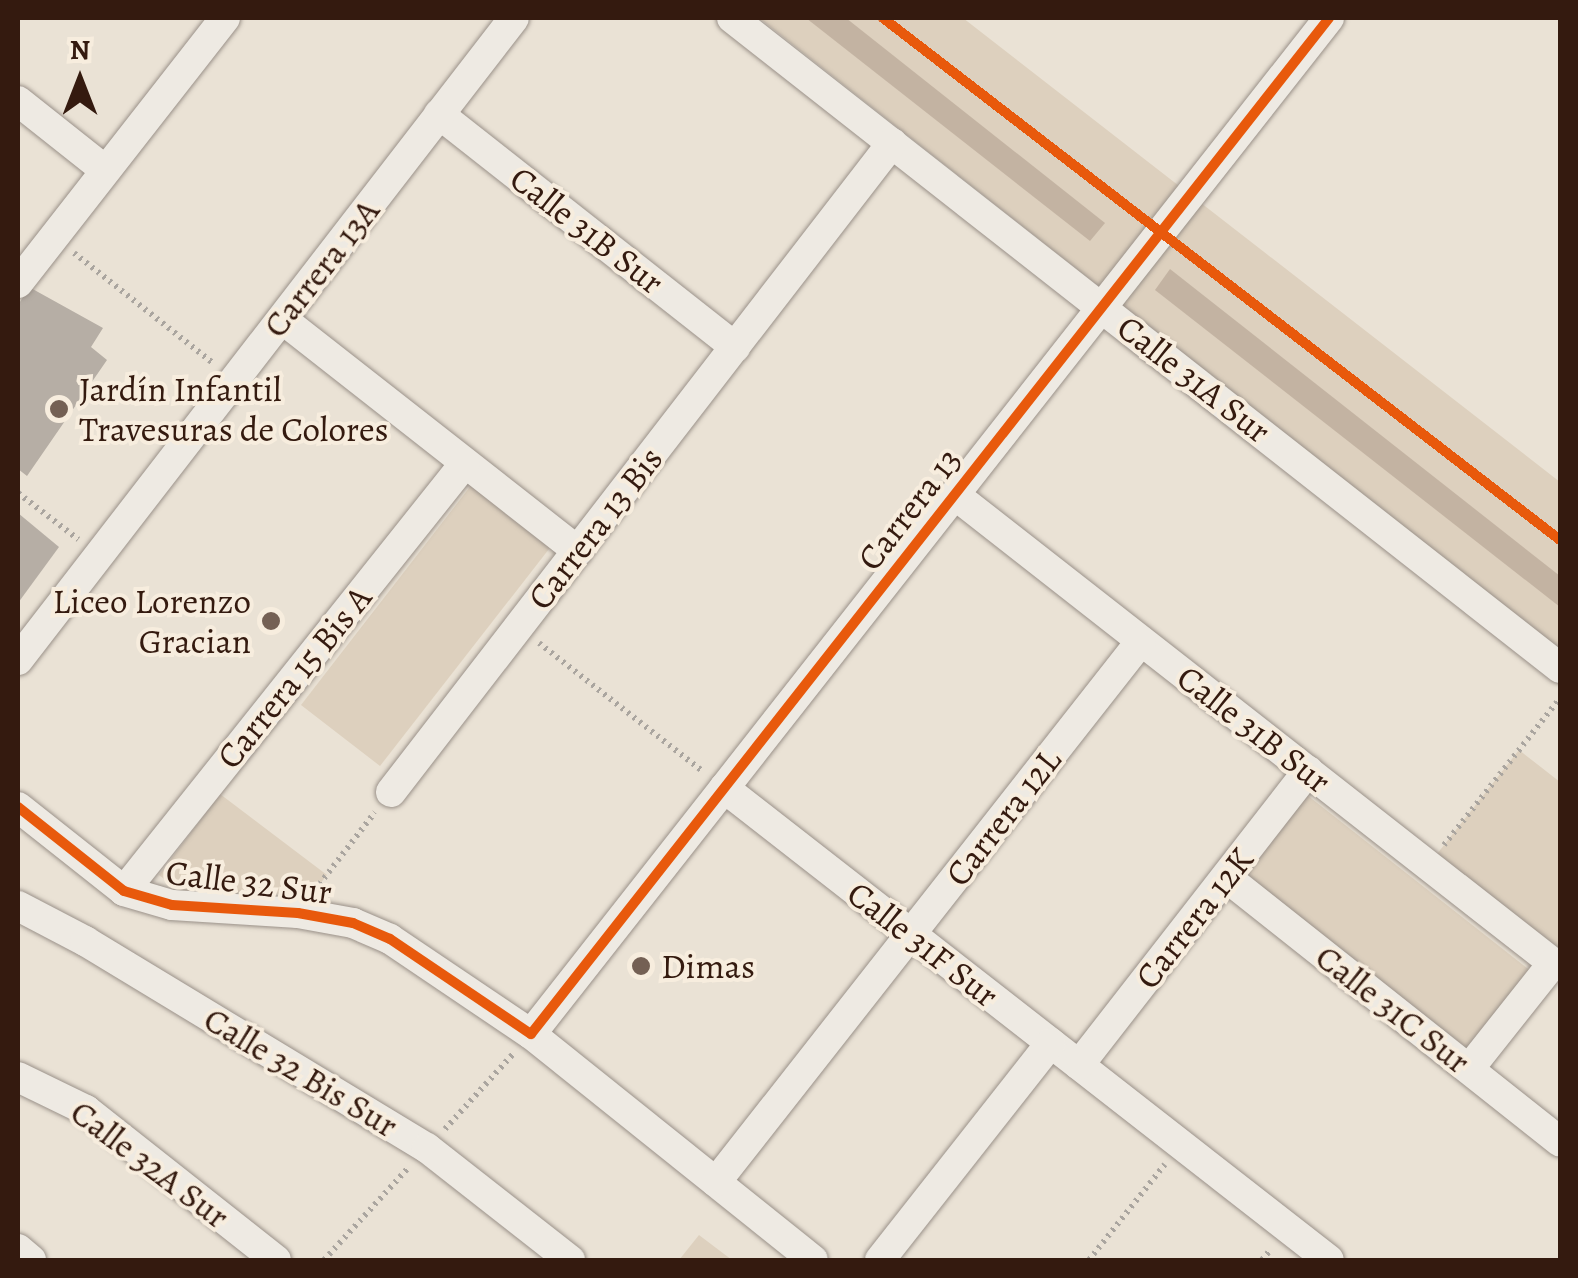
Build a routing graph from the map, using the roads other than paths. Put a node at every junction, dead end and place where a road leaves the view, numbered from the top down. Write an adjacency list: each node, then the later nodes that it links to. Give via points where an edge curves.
1 (225, 18): 8 (street)
2 (514, 18): 6 (street, Carrera 13A)
3 (732, 18): 7 (street, Calle 31A Sur)
4 (1330, 18): 10 (street, Carrera 13)
5 (18, 101): 8 (street)
6 (439, 114): 11 (street, Carrera 13A); 12 (street, Calle 31B Sur)
7 (892, 143): 10 (street, Calle 31A Sur); 12 (street, Carrera 13 Bis)
8 (105, 170): 9 (street)
9 (18, 283)
10 (1102, 307): 14 (street, Carrera 13); 18 (street, Calle 31A Sur)
11 (282, 319): 13 (street); 17 (street, Carrera 13A)
12 (734, 347): 15 (street, Carrera 13 Bis)
13 (465, 463): 15 (street); 24 (street, Carrera 15 Bis A)
14 (955, 495): 16 (street, Calle 31B Sur); 20 (street, Carrera 13)
15 (578, 551): 21 (street, Carrera 13 Bis)
16 (1141, 640): 19 (street, Calle 31B Sur); 26 (street, Carrera 12L)
17 (18, 660)
18 (1560, 668)
19 (1308, 771): 23 (street, Carrera 12K); 30 (street, Calle 31B Sur, via 1553,963)
20 (724, 788): 26 (street, Calle 31F Sur); 27 (street, Carrera 13)
21 (391, 792)
22 (18, 807): 24 (street, Calle 32 Sur)
23 (1226, 877): 29 (street, Carrera 12K); 30 (street, Calle 31C Sur)
24 (124, 891): 27 (street, Calle 32 Sur, via 172,905 298,912 353,923 390,938)
25 (18, 906): 37 (street, Calle 32 Bis Sur, via 427,1148)
26 (911, 934): 28 (street, Calle 31F Sur); 33 (street, Carrera 12L)
27 (532, 1034): 33 (street, Calle 32 Sur)
28 (1051, 1043): 29 (street, Calle 31F Sur); 39 (street)
29 (1079, 1065): 40 (street, Calle 31F Sur)
30 (1468, 1069): 32 (street, Calle 31C Sur)
31 (18, 1076): 36 (street, Calle 32A Sur, via 86,1110)
32 (1560, 1142)
33 (716, 1182): 38 (street, Calle 32 Sur)
34 (18, 1249): 35 (street)
35 (31, 1260)
36 (276, 1260)
37 (570, 1260)
38 (814, 1260)
39 (880, 1260)
40 (1329, 1260)

